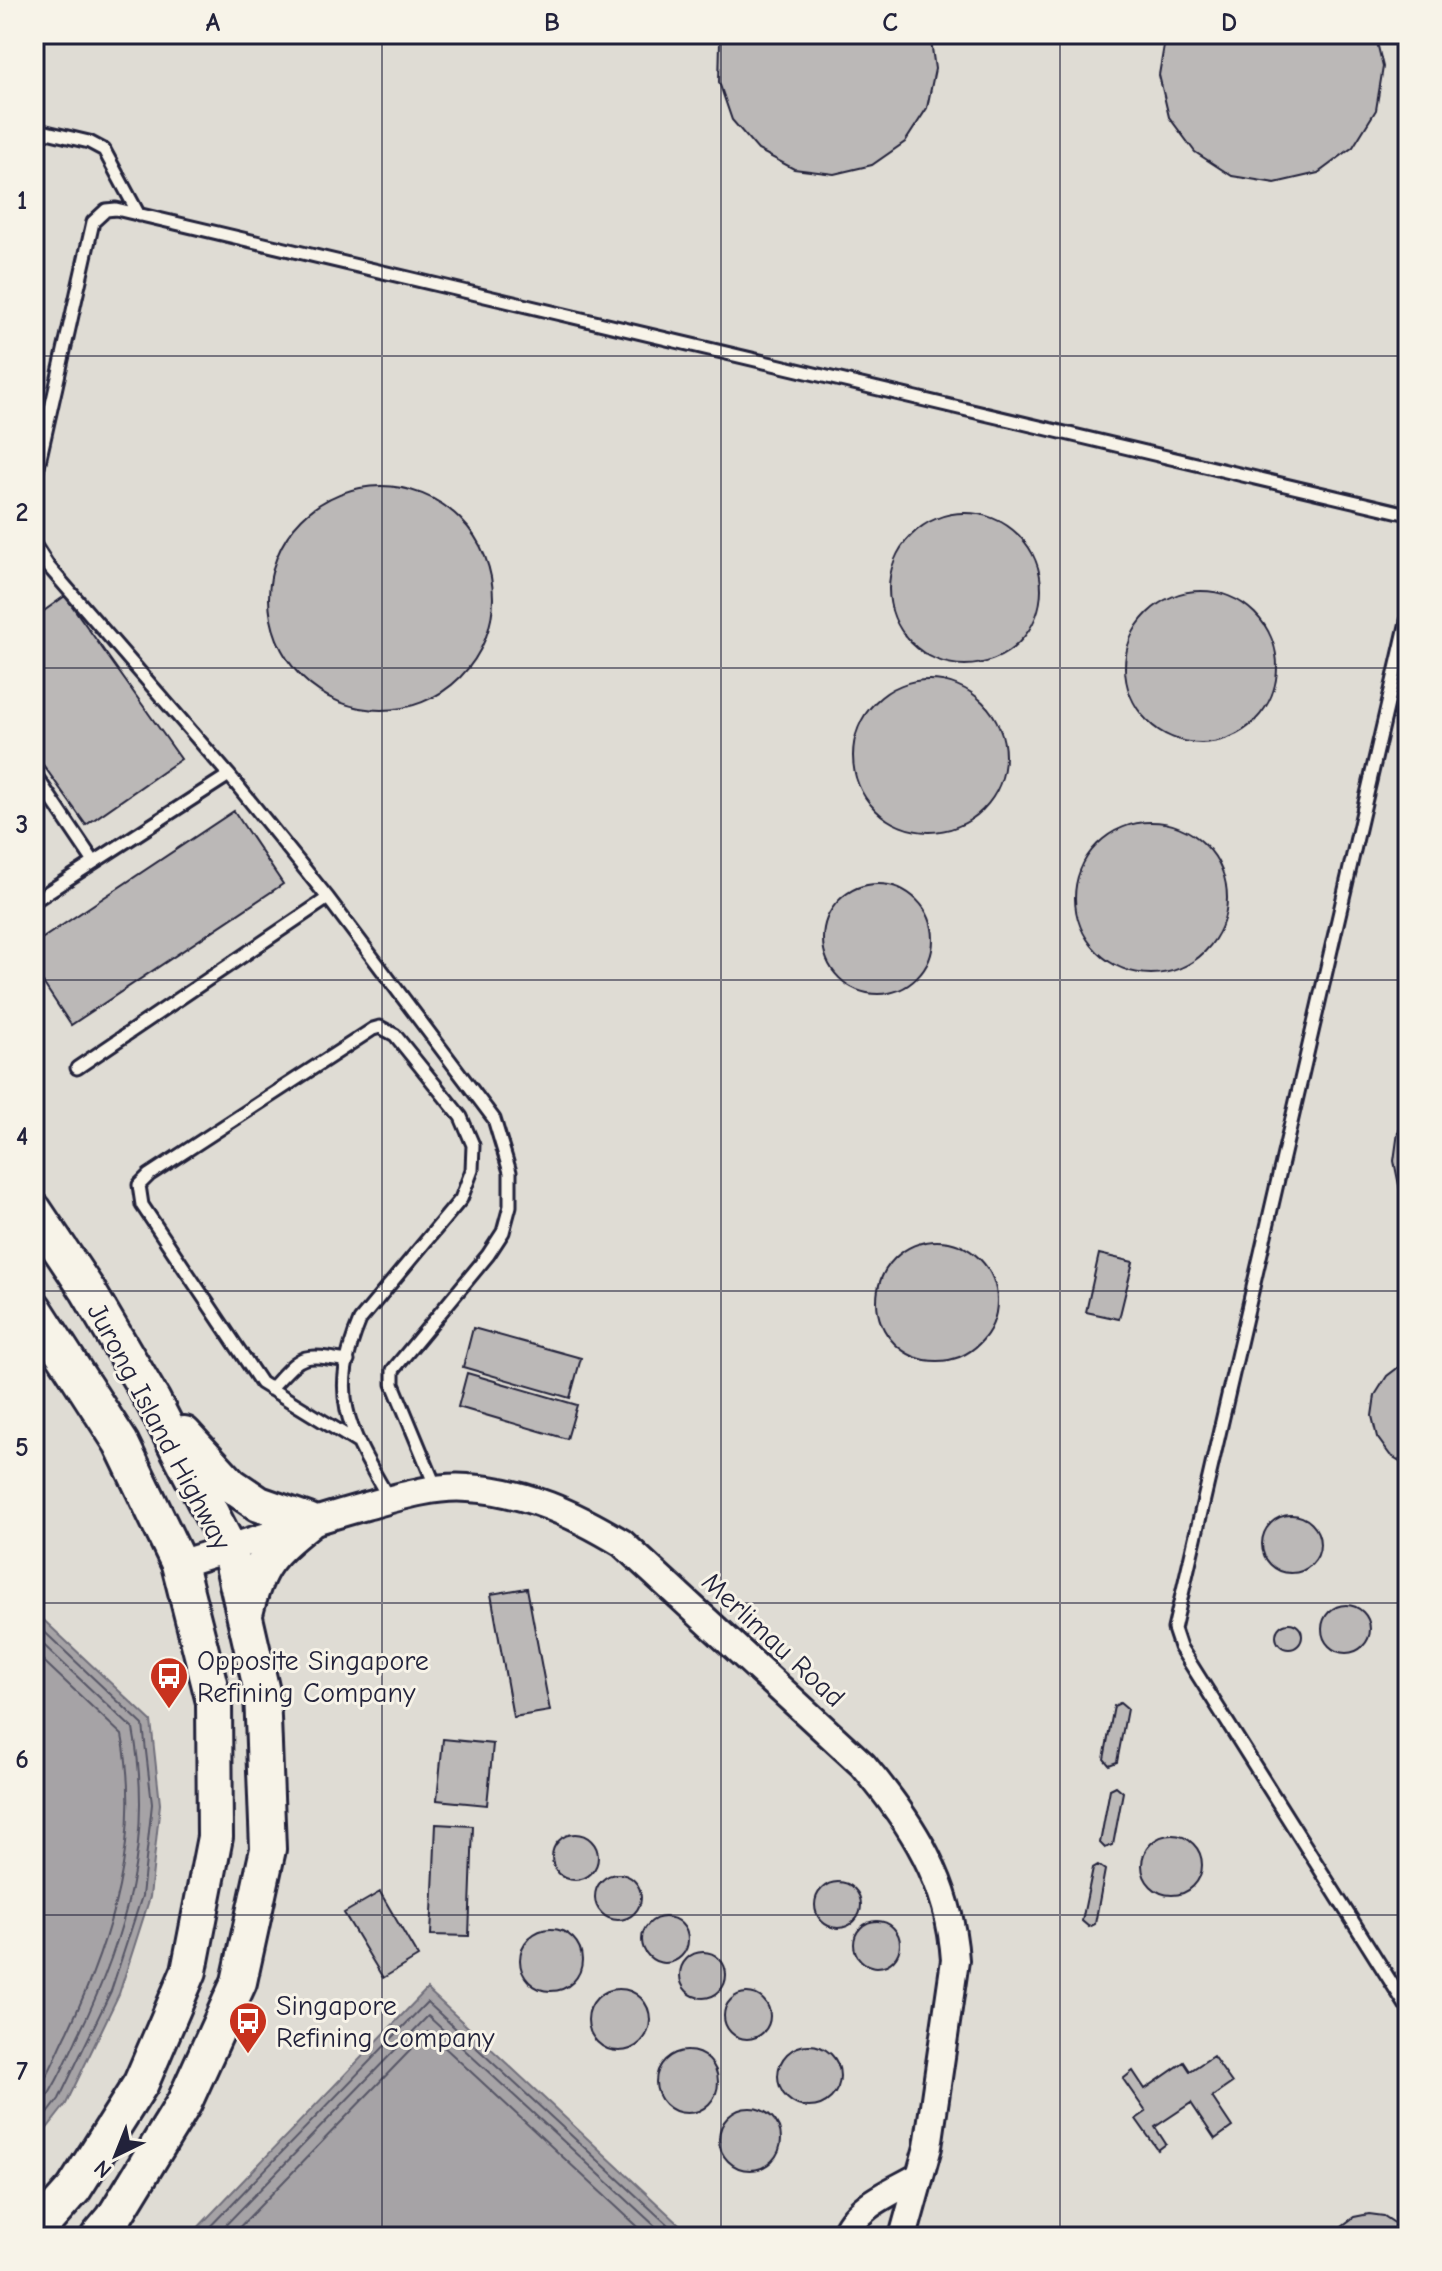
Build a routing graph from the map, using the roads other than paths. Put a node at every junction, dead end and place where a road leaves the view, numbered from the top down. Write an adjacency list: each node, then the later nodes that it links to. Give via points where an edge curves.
1 (34, 129): 2 (lane, via 104,150)
2 (139, 215): 3 (lane, via 106,210 93,222); 4 (lane)
3 (34, 484)
4 (1408, 514)
5 (34, 544): 8 (lane)
6 (1408, 617): 27 (lane, via 1174,1629 1180,1647)
7 (34, 773): 9 (lane)
8 (229, 775): 9 (lane); 10 (lane)
9 (94, 862): 11 (lane)
10 (328, 898): 12 (lane); 21 (lane, via 494,1119 510,1172 503,1232 393,1370 393,1384)
11 (34, 901)
12 (77, 1068)
13 (34, 1210): 17 (main road, Jurong Island Highway)
14 (34, 1308): 20 (main road, Jurong Island Highway)
15 (348, 1361): 16 (lane, via 310,1355); 16 (lane, via 360,1320 461,1199 472,1170 473,1145 461,1117 395,1035 380,1027 139,1185 142,1205 252,1373); 19 (lane, via 346,1411)
16 (270, 1389): 19 (lane)
17 (153, 1401): 18 (main road, Jurong Island Highway); 23 (main road, via 231,1485 259,1504)
18 (174, 1439): 20 (main road, via 169,1455 154,1469); 24 (main road, Jurong Island Highway)
19 (357, 1442): 22 (lane)
20 (131, 1463): 25 (main road, Jurong Island Highway)
21 (437, 1490): 22 (street, Merlimau Road); 28 (street, Merlimau Road, via 478,1489 543,1502 622,1543 863,1765 891,1799 936,1875 953,1932 955,1960)
22 (389, 1499): 23 (street, Merlimau Road)
23 (308, 1521): 24 (street, Merlimau Road); 26 (main road, via 273,1550 259,1571)
24 (229, 1548): 25 (street, Merlimau Road); 26 (main road, Jurong Island Highway)
25 (179, 1564): 29 (main road, Jurong Island Highway, via 214,1702 215,1837 189,1971 141,2083 74,2189)
26 (245, 1617): 30 (main road, Jurong Island Highway, via 262,1692 268,1849 239,1982 184,2103)
27 (1408, 2009)
28 (920, 2176): 31 (street, via 858,2213); 32 (street, Merlimau Road)
29 (34, 2234)
30 (98, 2237)
31 (844, 2237)
32 (903, 2237)

